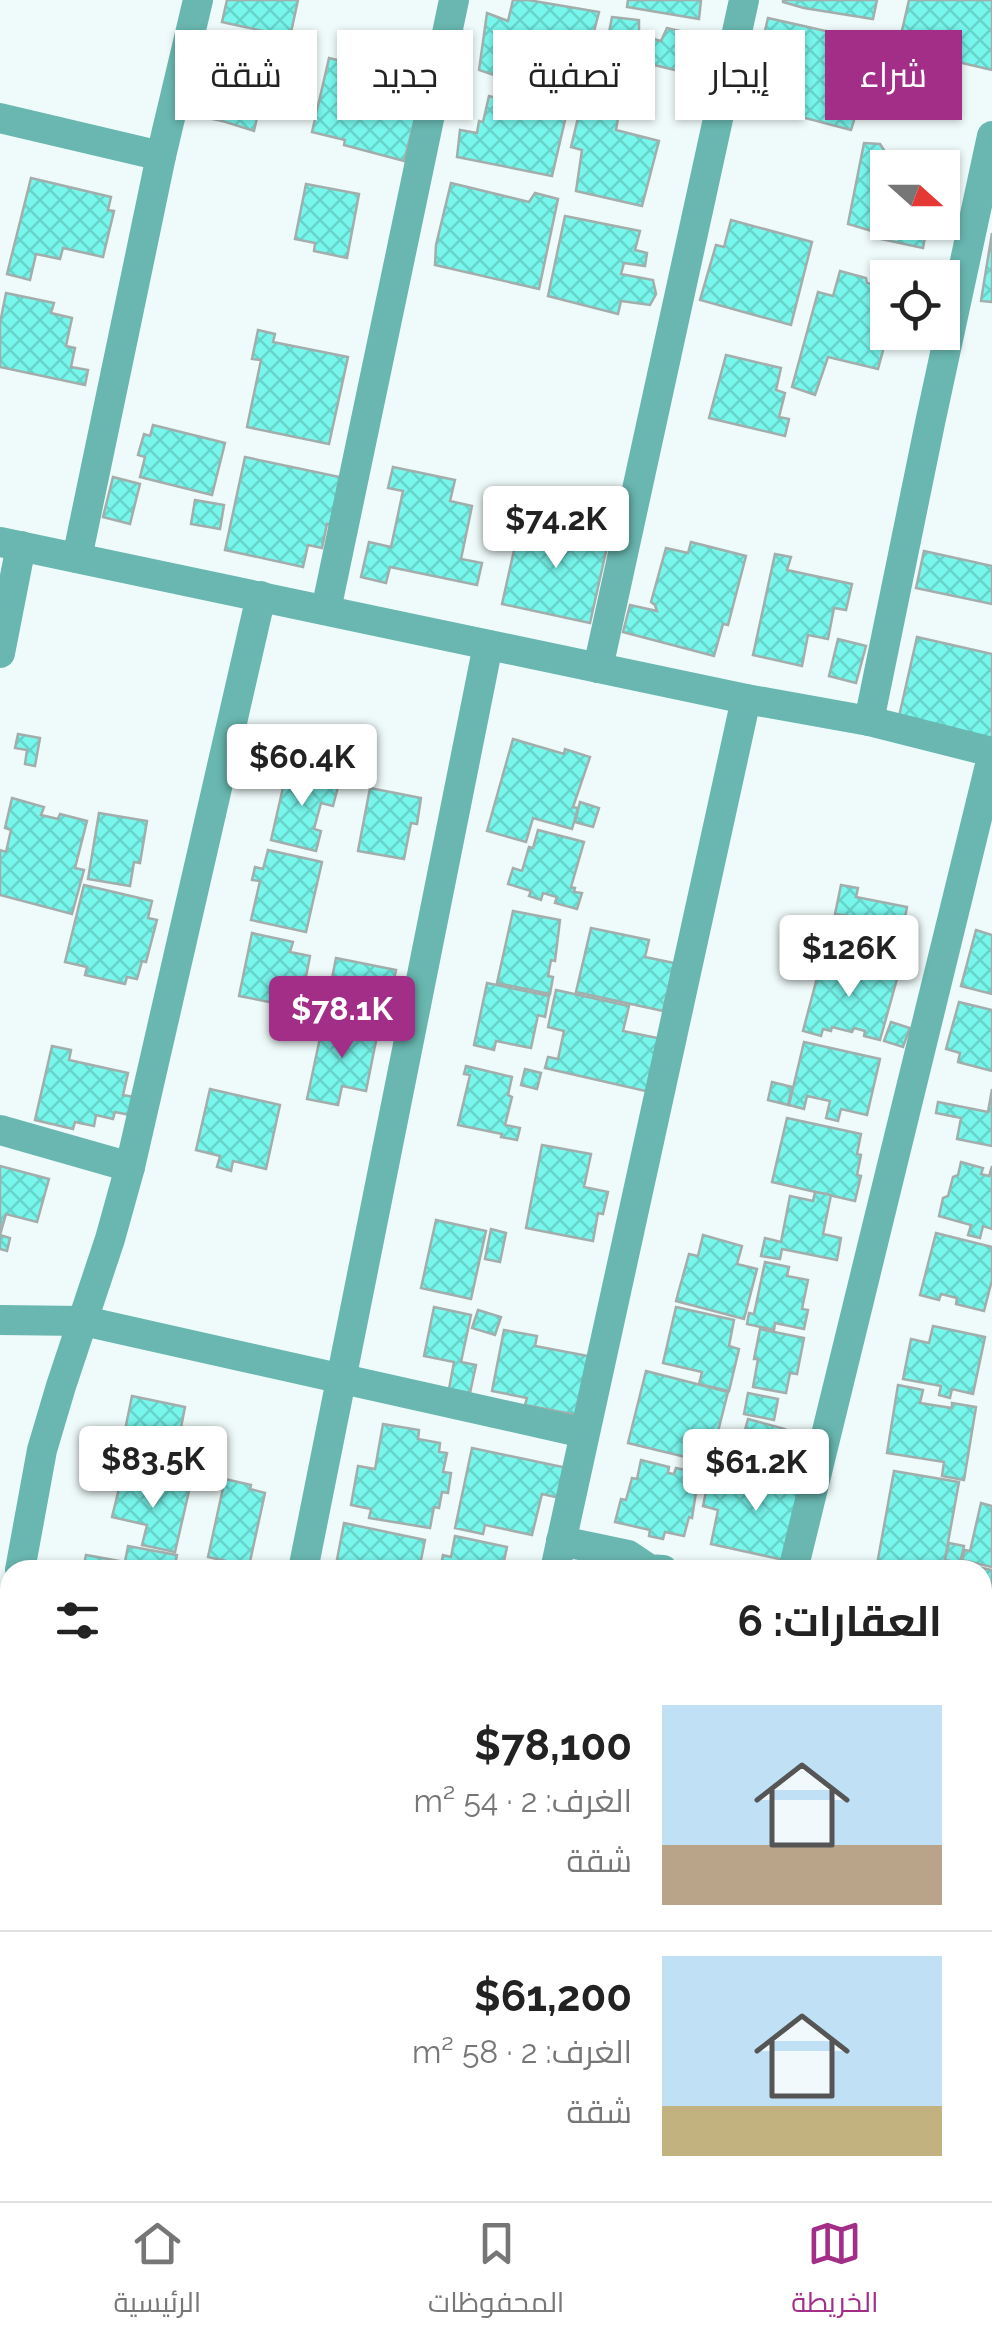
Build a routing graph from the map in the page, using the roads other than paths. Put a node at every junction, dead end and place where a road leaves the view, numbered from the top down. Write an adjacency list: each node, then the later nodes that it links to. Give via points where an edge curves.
1 (198, 0): 6 (street)
2 (454, 0): 10 (street)
3 (744, 0): 13 (street)
4 (0, 118): 6 (street)
5 (992, 136): 15 (street)
6 (161, 156): 8 (street)
7 (10, 544): 8 (street); 12 (street)
8 (77, 558): 9 (street)
9 (262, 596): 10 (street); 18 (street)
10 (326, 610): 11 (street)
11 (488, 645): 13 (street); 21 (street)
12 (0, 653)
13 (598, 668): 14 (street)
14 (746, 700): 15 (street); 22 (street)
15 (869, 721): 16 (street)
16 (992, 754): 27 (street)
17 (0, 1130): 18 (street)
18 (130, 1167): 20 (street)
19 (0, 1320): 20 (street)
20 (84, 1321): 21 (street); 24 (street, via 42,1450)
21 (341, 1379): 22 (street); 25 (street)
22 (584, 1434): 23 (street)
23 (558, 1556): 26 (street)
24 (22, 1560)
25 (305, 1560)
26 (636, 1560)
27 (795, 1560)

